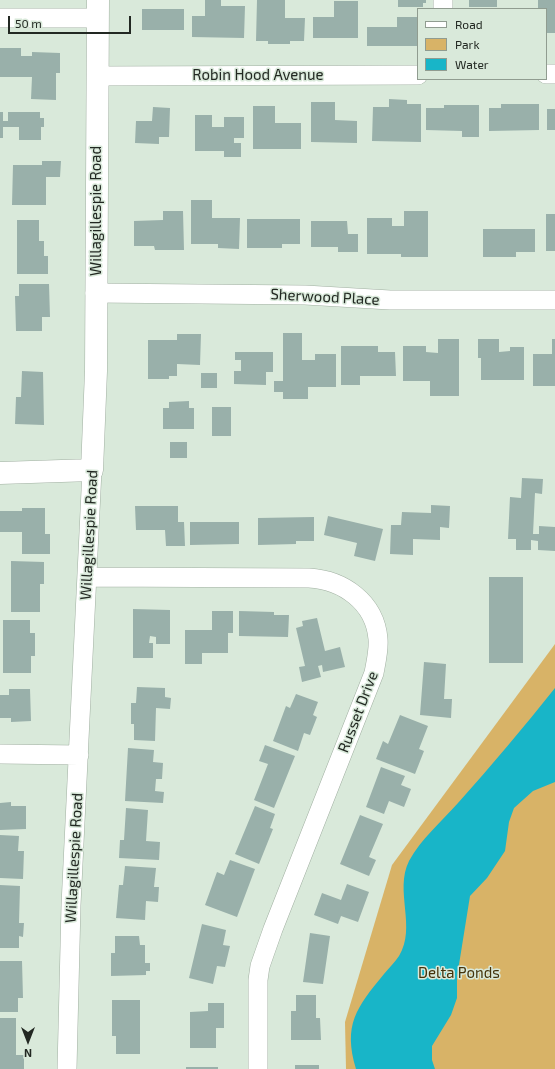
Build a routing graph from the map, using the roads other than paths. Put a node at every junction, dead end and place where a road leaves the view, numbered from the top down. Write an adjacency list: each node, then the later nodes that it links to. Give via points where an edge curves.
1 (98, 9): 2 (street); 4 (main road, Willagillespie Road)
2 (0, 18)
3 (417, 75): 4 (street, Robin Hood Avenue)
4 (97, 76): 5 (main road, Willagillespie Road)
5 (96, 293): 6 (street, Sherwood Place, via 305,295 390,300); 7 (main road, Willagillespie Road)
6 (555, 300)
7 (92, 470): 8 (main road); 9 (street, Willagillespie Road)
8 (0, 473)
9 (87, 578): 11 (street, Willagillespie Road); 13 (street, Russet Drive, via 326,580 344,587 362,602 376,628 378,648 374,673 260,966)
10 (0, 754): 11 (street)
11 (79, 755): 12 (street, Willagillespie Road, via 71,920)
12 (68, 1069)
13 (258, 1069)

